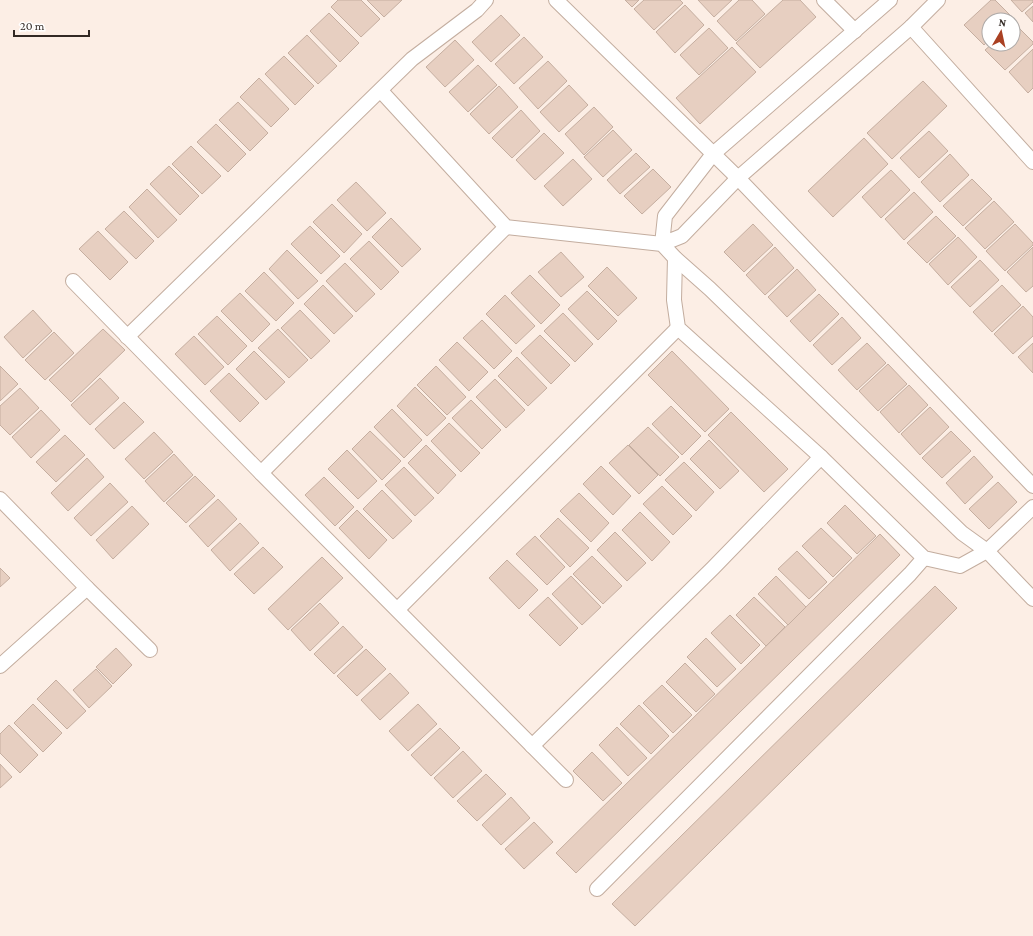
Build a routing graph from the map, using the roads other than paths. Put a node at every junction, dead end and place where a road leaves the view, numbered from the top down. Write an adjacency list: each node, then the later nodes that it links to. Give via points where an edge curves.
1 (486, 0): 8 (lane, via 477,10 412,59)
2 (556, 0): 9 (lane)
3 (824, 0): 7 (lane)
4 (890, 0): 7 (lane)
5 (938, 0): 6 (lane)
6 (910, 27): 10 (lane); 11 (lane)
7 (855, 31): 9 (lane)
8 (380, 91): 12 (lane); 17 (lane)
9 (713, 154): 11 (lane); 13 (lane, via 665,216)
10 (1033, 162)
11 (738, 178): 13 (lane, via 682,236); 20 (lane)
12 (506, 227): 13 (lane); 19 (lane)
13 (662, 244): 14 (lane)
14 (675, 258): 16 (lane, via 674,300); 23 (lane, via 962,533)
15 (73, 281): 17 (lane)
16 (678, 328): 18 (lane); 27 (lane)
17 (128, 337): 19 (lane)
18 (822, 457): 24 (lane); 30 (lane)
19 (260, 473): 27 (lane)
20 (1033, 486)
21 (0, 499): 25 (lane)
22 (1033, 507): 23 (lane)
23 (987, 551): 24 (lane, via 960,566); 26 (lane)
24 (924, 558): 32 (lane)
25 (87, 588): 28 (lane); 29 (lane)
26 (1033, 599)
27 (398, 609): 30 (lane)
28 (150, 650)
29 (0, 666)
30 (532, 746): 31 (lane)
31 (566, 780)
32 (597, 889)

